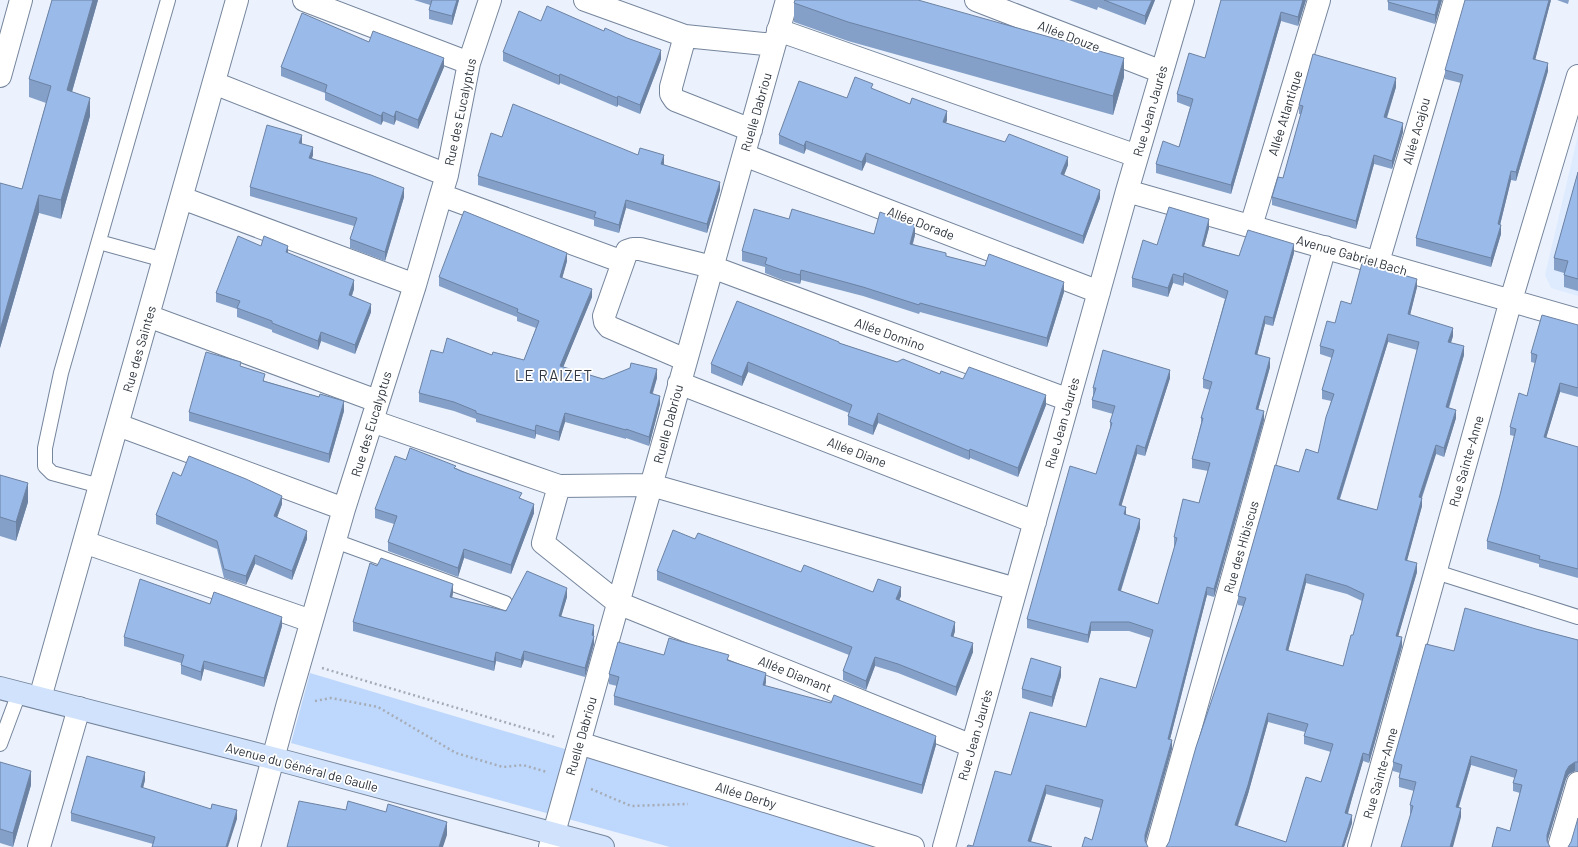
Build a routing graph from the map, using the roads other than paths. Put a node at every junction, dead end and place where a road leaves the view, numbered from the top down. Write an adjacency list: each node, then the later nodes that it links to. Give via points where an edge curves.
1 (21, 0): 16 (street)
2 (168, 0): 26 (lane)
3 (238, 0): 18 (street, Rue des Saintes)
4 (304, 0): 14 (street)
5 (490, 0): 14 (street, Rue des Eucalyptus)
6 (585, 0): 12 (street)
7 (787, 0): 13 (street, Ruelle Dabriou)
8 (976, 0): 15 (street, Allée Douze)
9 (1183, 0): 15 (street, Rue Jean Jaurès)
10 (1319, 0): 25 (street, Allée Atlantique)
11 (1455, 0): 30 (street, Allée Acajou)
12 (685, 36): 13 (street); 19 (street, via 671,87 671,94 675,100)
13 (776, 38): 19 (street, Ruelle Dabriou); 21 (street)
14 (469, 63): 22 (street, Rue des Eucalyptus)
15 (1162, 72): 21 (street, Rue Jean Jaurès)
16 (0, 76)
17 (1578, 76): 34 (street, Rue Sainte-Anne)
18 (214, 83): 22 (street); 24 (street, Rue des Saintes)
19 (750, 130): 20 (street, Ruelle Dabriou)
20 (744, 155): 31 (street, Ruelle Dabriou); 33 (street, Allée Dorade)
21 (1137, 156): 23 (street, Rue Jean Jaurès)
22 (444, 185): 29 (street); 32 (street, Rue des Eucalyptus)
23 (1127, 191): 25 (street, Avenue Gabriel Bach); 33 (street, Rue Jean Jaurès)
24 (182, 198): 28 (street, Rue des Saintes); 32 (street)
25 (1251, 226): 27 (street, Avenue Gabriel Bach)
26 (99, 242): 28 (lane); 43 (lane, via 61,373 45,448 45,466 52,473)
27 (1325, 247): 30 (street, Avenue Gabriel Bach); 69 (street, Rue des Hibiscus)
28 (164, 260): 35 (street, Rue des Saintes)
29 (623, 262): 31 (street, Allée Domino, via 627,251 633,249); 37 (street, via 604,316 605,322 609,327)
30 (1378, 262): 34 (street, Avenue Gabriel Bach)
31 (712, 267): 37 (street, Ruelle Dabriou); 39 (street, Allée Domino)
32 (415, 284): 40 (street, Rue des Eucalyptus)
33 (1099, 292): 39 (street, Rue Jean Jaurès)
34 (1511, 300): 36 (street, Avenue Gabriel Bach); 49 (street, Rue Sainte-Anne)
35 (148, 316): 40 (street); 41 (street, Rue des Saintes)
36 (1578, 320)
37 (686, 360): 38 (street, Ruelle Dabriou)
38 (679, 383): 42 (street, Ruelle Dabriou); 46 (street, Allée Diane)
39 (1069, 400): 46 (street, Rue Jean Jaurès)
40 (375, 411): 44 (street); 45 (street, Rue des Eucalyptus)
41 (118, 425): 43 (street, Rue des Saintes); 45 (street)
42 (651, 485): 44 (street); 50 (street); 52 (street, Ruelle Dabriou)
43 (100, 486): 48 (street, Rue des Saintes)
44 (559, 486): 52 (street, Allée Diamant, via 543,543)
45 (344, 509): 47 (street, Rue des Eucalyptus)
46 (1035, 522): 50 (street, Rue Jean Jaurès)
47 (335, 541): 51 (lane); 54 (street, Rue des Eucalyptus)
48 (84, 542): 54 (street); 56 (street, Rue des Saintes)
49 (1436, 572): 53 (lane); 70 (street, Rue Sainte-Anne)
50 (1016, 589): 60 (street, Rue Jean Jaurès)
51 (505, 603)
52 (618, 603): 59 (street, Ruelle Dabriou); 60 (street, Allée Diamant)
53 (1578, 617)
54 (311, 621): 61 (street, Rue des Eucalyptus)
55 (9, 691): 56 (main road, Avenue du Général de Gaulle); 58 (lane)
56 (40, 698): 57 (main road, Avenue du Général de Gaulle)
57 (79, 708): 61 (main road, Avenue du Général de Gaulle); 64 (street)
58 (0, 744)
59 (579, 744): 63 (street, Ruelle Dabriou); 67 (street, Allée Derby)
60 (972, 746): 68 (street, Rue Jean Jaurès)
61 (272, 759): 63 (main road, Avenue du Général de Gaulle); 65 (street, Rue des Eucalyptus)
62 (1578, 783): 71 (street)
63 (552, 840): 66 (main road, Avenue du Général de Gaulle)
64 (39, 847)
65 (249, 847)
66 (603, 847)
67 (913, 847)
68 (944, 847)
69 (1157, 847)
70 (1359, 847)
71 (1560, 847)

